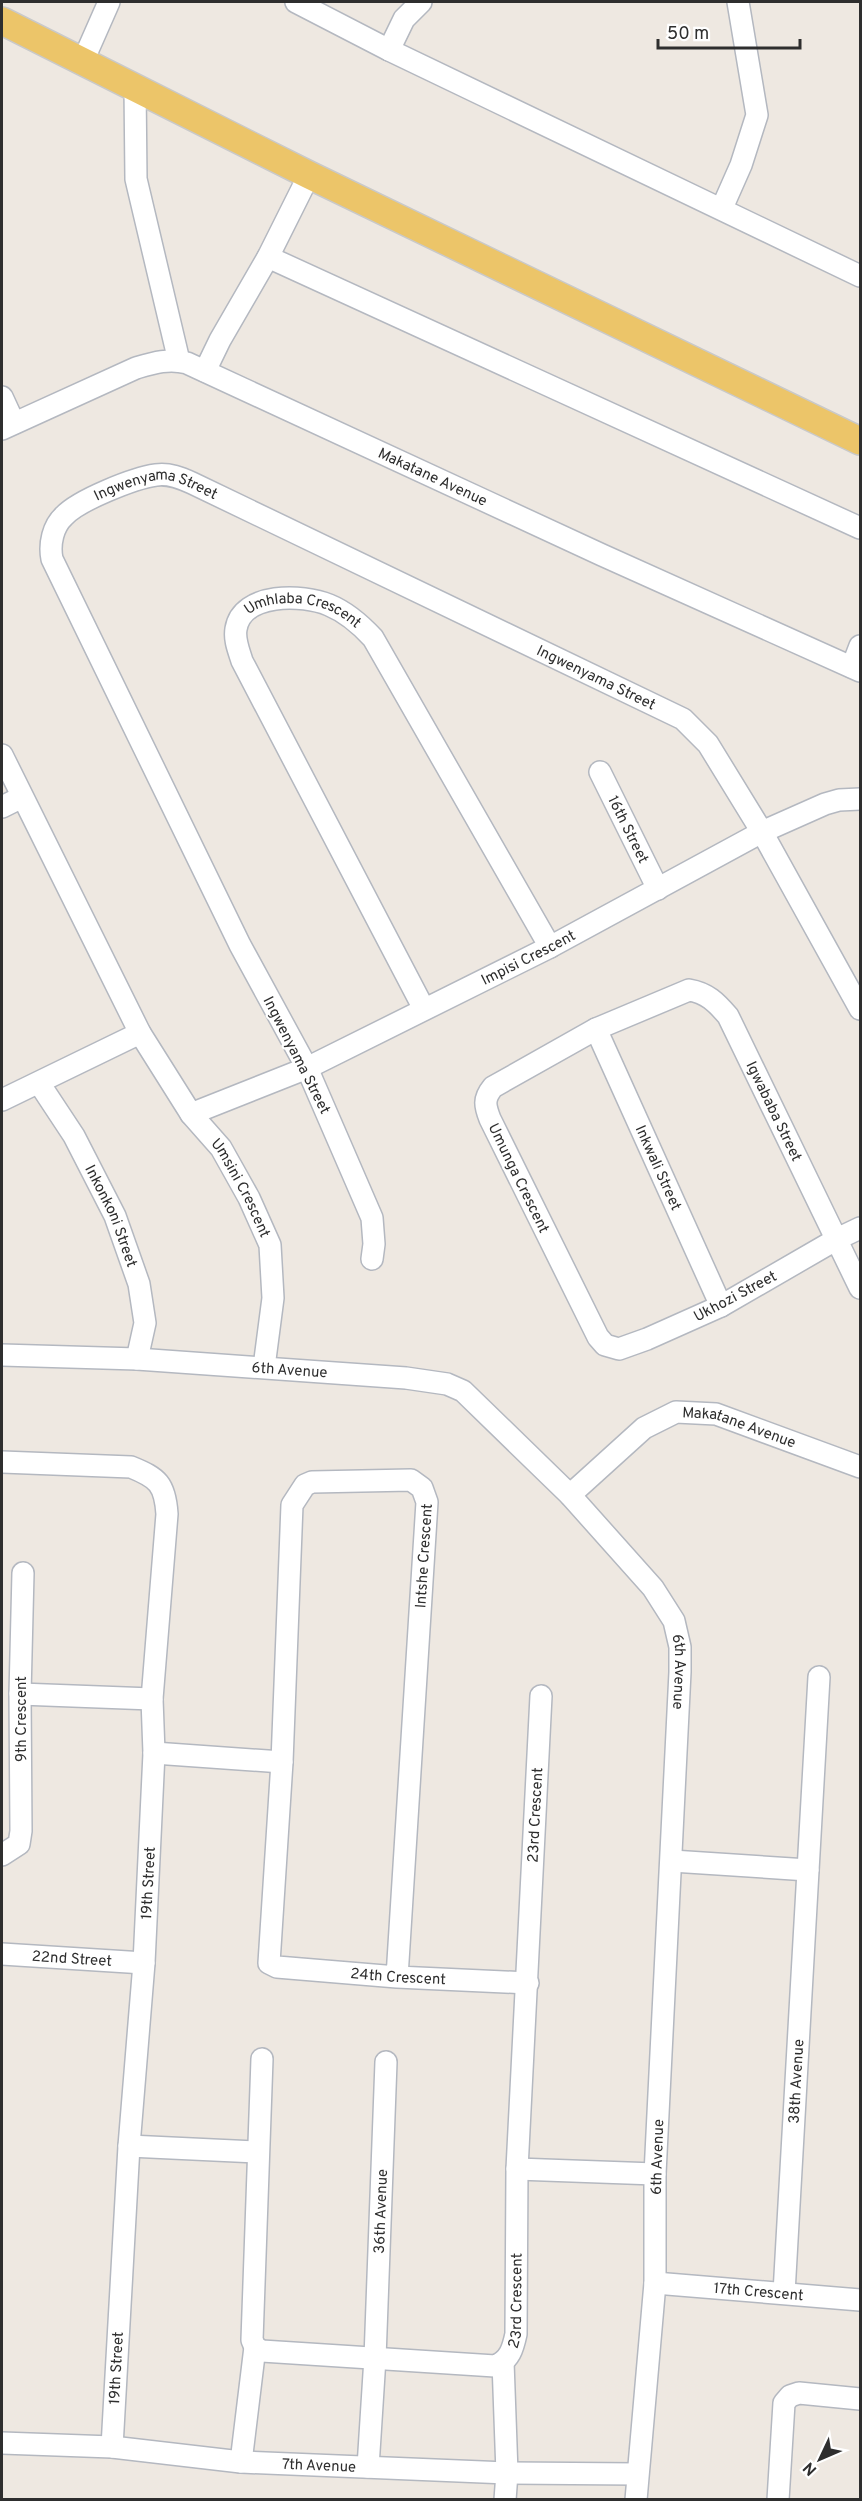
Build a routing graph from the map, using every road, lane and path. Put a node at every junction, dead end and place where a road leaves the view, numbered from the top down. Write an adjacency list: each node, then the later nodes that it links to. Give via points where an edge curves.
1 (109, 2): 7 (street)
2 (296, 2): 6 (street)
3 (422, 2): 6 (street, via 405,19)
4 (738, 2): 10 (street, via 757,115)
5 (2, 21): 7 (main road)
6 (389, 50): 10 (street)
7 (83, 61): 8 (main road)
8 (135, 87): 9 (main road); 13 (street, via 136,178)
9 (309, 175): 11 (street); 17 (main road)
10 (722, 208): 12 (street)
11 (268, 257): 14 (street); 18 (street)
12 (861, 276)
13 (179, 361): 14 (street, Makatane Avenue); 16 (street, Makatane Avenue, via 136,368)
14 (205, 371): 20 (street, Makatane Avenue)
15 (2, 397): 16 (street)
16 (8, 426)
17 (861, 441)
18 (861, 528)
19 (861, 646): 20 (street)
20 (856, 669)
21 (2, 755): 23 (street, Umsini Crescent)
22 (600, 772): 27 (street, 16th Street)
23 (22, 797): 25 (street); 33 (street, Umsini Crescent)
24 (861, 799): 26 (street, Impisi Crescent, via 832,802)
25 (2, 807)
26 (762, 832): 27 (street, Impisi Crescent); 31 (street, Ingwenyama Street); 34 (street, Ingwenyama Street, via 708,744 683,718 192,483 157,475 107,491 58,522 52,538 52,559 240,945)
27 (657, 889): 28 (street, Impisi Crescent)
28 (550, 947): 30 (street, Impisi Crescent); 30 (street, Umhlaba Crescent, via 373,639 345,613 326,604 271,598 256,604 237,625 236,642 242,661)
29 (701, 992): 32 (street, Umunga Crescent, via 688,990); 39 (street, Igwababa Street, via 728,1016)
30 (424, 1009): 34 (street, Impisi Crescent)
31 (861, 1009)
32 (596, 1029): 42 (street, Inkwali Street); 43 (street, Umunga Crescent, via 493,1087 486,1095 485,1106 597,1337)
33 (140, 1033): 35 (street); 37 (street, Umsini Crescent)
34 (307, 1068): 37 (street, Impisi Crescent); 40 (street, Ingwenyama Street, via 372,1218)
35 (39, 1083): 36 (street); 45 (street, Inkonkoni Street, via 74,1136 115,1216 140,1284 145,1323)
36 (2, 1100)
37 (191, 1114): 46 (street, Umsini Crescent, via 221,1148 270,1245 273,1298)
38 (861, 1228): 39 (street, Ukhozi Street)
39 (837, 1239): 41 (street, Igwababa Street); 42 (street, Ukhozi Street)
40 (372, 1259)
41 (861, 1288)
42 (721, 1306): 43 (street, Ukhozi Street, via 619,1349)
43 (605, 1345)
44 (2, 1355): 45 (street, 6th Avenue)
45 (137, 1359): 46 (street, 6th Avenue)
46 (264, 1367): 49 (street, 6th Avenue, via 447,1384 463,1391)
47 (2, 1462): 54 (street, 19th Street, via 131,1467 159,1483 167,1514)
48 (861, 1467): 49 (street, Makatane Avenue, via 716,1414 676,1413 644,1428)
49 (570, 1495): 58 (street, 6th Avenue, via 653,1588 675,1627 680,1672)
50 (23, 1573): 52 (street, 9th Crescent)
51 (819, 1677): 59 (street, 38th Avenue)
52 (20, 1694): 54 (street); 57 (street, 9th Crescent, via 21,1831 19,1844)
53 (541, 1695): 64 (street, 23rd Crescent)
54 (152, 1699): 55 (street, 19th Street)
55 (154, 1754): 56 (street); 61 (street, 19th Street)
56 (282, 1762): 62 (street, Intshe Crescent); 63 (street, Intshe Crescent, via 292,1505 305,1485 312,1482 411,1480 422,1488 427,1502)
57 (2, 1855)
58 (672, 1861): 59 (street); 70 (street, 6th Avenue)
59 (808, 1870): 72 (street, 38th Avenue)
60 (2, 1954): 61 (street, 22nd Street)
61 (144, 1963): 67 (street, 19th Street)
62 (269, 1964): 63 (street, 24th Crescent)
63 (397, 1977): 64 (street, 24th Crescent)
64 (528, 1983): 69 (street, 23rd Crescent)
65 (262, 2059): 68 (street)
66 (386, 2062): 75 (street, 36th Avenue)
67 (129, 2146): 68 (street); 79 (street, 19th Street)
68 (257, 2152): 74 (street, via 252,2340)
69 (517, 2169): 70 (street); 76 (street, 23rd Crescent, via 516,2334 512,2351)
70 (656, 2174): 71 (street, 6th Avenue)
71 (655, 2283): 72 (street, 17th Crescent); 83 (street, 6th Avenue)
72 (784, 2293): 73 (street, 17th Crescent)
73 (861, 2300)
74 (255, 2347): 75 (street, 23rd Crescent, via 262,2351); 80 (street)
75 (375, 2358): 76 (street, 23rd Crescent, via 495,2366); 81 (street, 36th Avenue)
76 (503, 2362): 82 (street)
77 (861, 2399): 86 (street, via 799,2393 784,2403)
78 (2, 2443): 79 (street, 7th Avenue)
79 (112, 2447): 80 (street, 7th Avenue)
80 (241, 2462): 81 (street, 7th Avenue)
81 (368, 2467): 82 (street, 7th Avenue)
82 (507, 2472): 83 (street, 7th Avenue); 84 (street)
83 (637, 2474): 85 (street, 6th Avenue)
84 (506, 2499)
85 (636, 2499)
86 (778, 2499)

